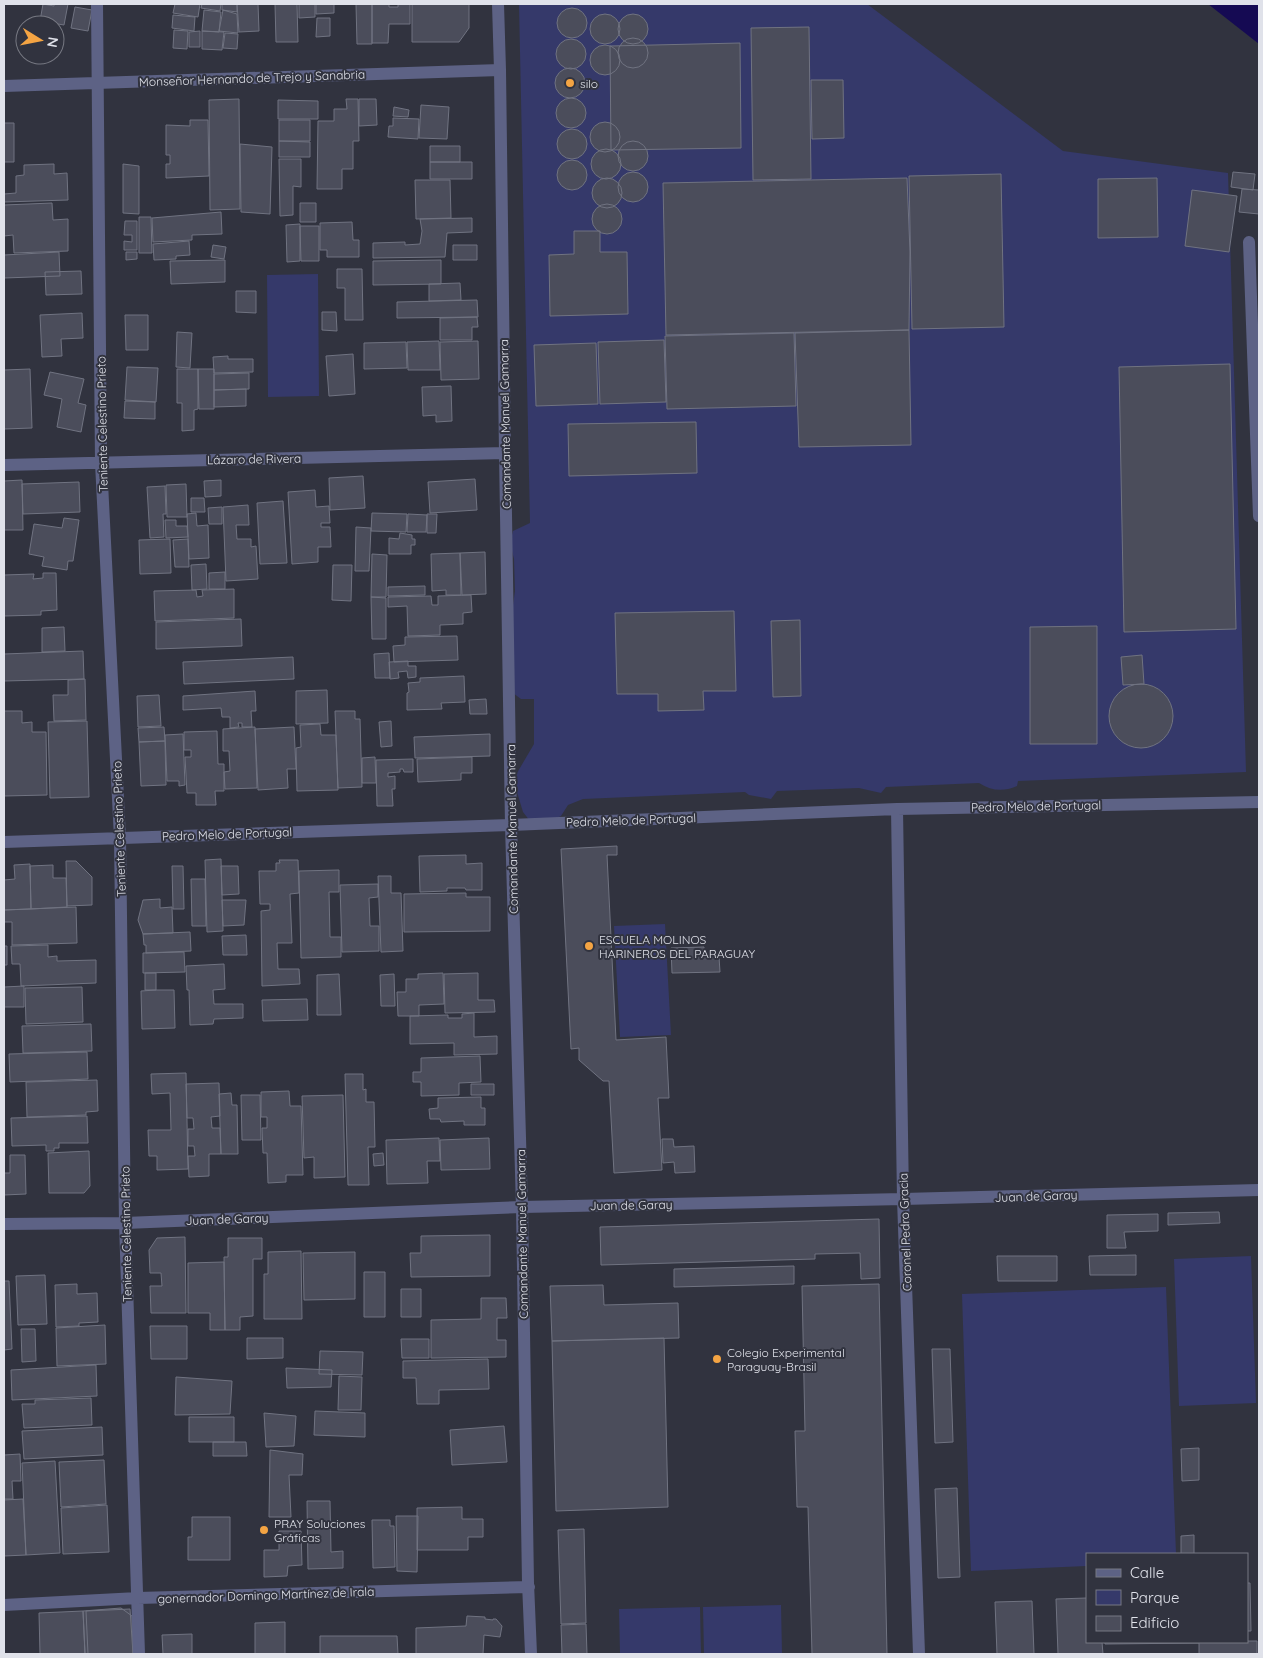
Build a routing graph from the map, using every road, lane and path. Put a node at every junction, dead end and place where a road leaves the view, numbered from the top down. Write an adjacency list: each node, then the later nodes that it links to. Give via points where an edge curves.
1 (97, 4): 4 (street, Teniente Celestino Prieto)
2 (498, 4): 3 (street, Comandante Manuel Gamarra)
3 (500, 70): 4 (street, Monseñor Hernando de Trejo y Sanabria); 7 (street, Comandante Manuel Gamarra)
4 (98, 82): 5 (street, Monseñor Hernando de Trejo y Sanabria); 8 (street, Teniente Celestino Prieto)
5 (4, 86)
6 (1249, 242): 10 (street)
7 (505, 453): 8 (street, Lázaro de Rivera); 13 (street, Comandante Manuel Gamarra)
8 (101, 463): 9 (street, Lázaro de Rivera); 14 (street, Teniente Celestino Prieto)
9 (4, 465)
10 (1259, 516)
11 (1259, 802): 12 (street, Pedro Melo de Portugal)
12 (897, 809): 13 (street, Pedro Melo de Portugal); 17 (street, Coronel Pedro Gracia)
13 (511, 825): 14 (street, Pedro Melo de Portugal); 18 (street, Comandante Manuel Gamarra)
14 (120, 838): 15 (street, Pedro Melo de Portugal); 19 (street, Teniente Celestino Prieto)
15 (4, 842)
16 (1259, 1190): 17 (street, Juan de Garay)
17 (903, 1200): 18 (street, Juan de Garay); 26 (street, Coronel Pedro Gracia)
18 (522, 1206): 19 (street, Juan de Garay); 21 (street, Comandante Manuel Gamarra)
19 (125, 1223): 20 (street, Juan de Garay); 22 (street, Teniente Celestino Prieto)
20 (4, 1224)
21 (529, 1587): 22 (street, gonernador Domingo Martínez de Irala); 25 (street, Comandante Manuel Gamarra)
22 (138, 1598): 23 (street, gonernador Domingo Martínez de Irala); 24 (street, Teniente Celestino Prieto)
23 (4, 1605)
24 (139, 1654)
25 (532, 1654)
26 (919, 1654)

